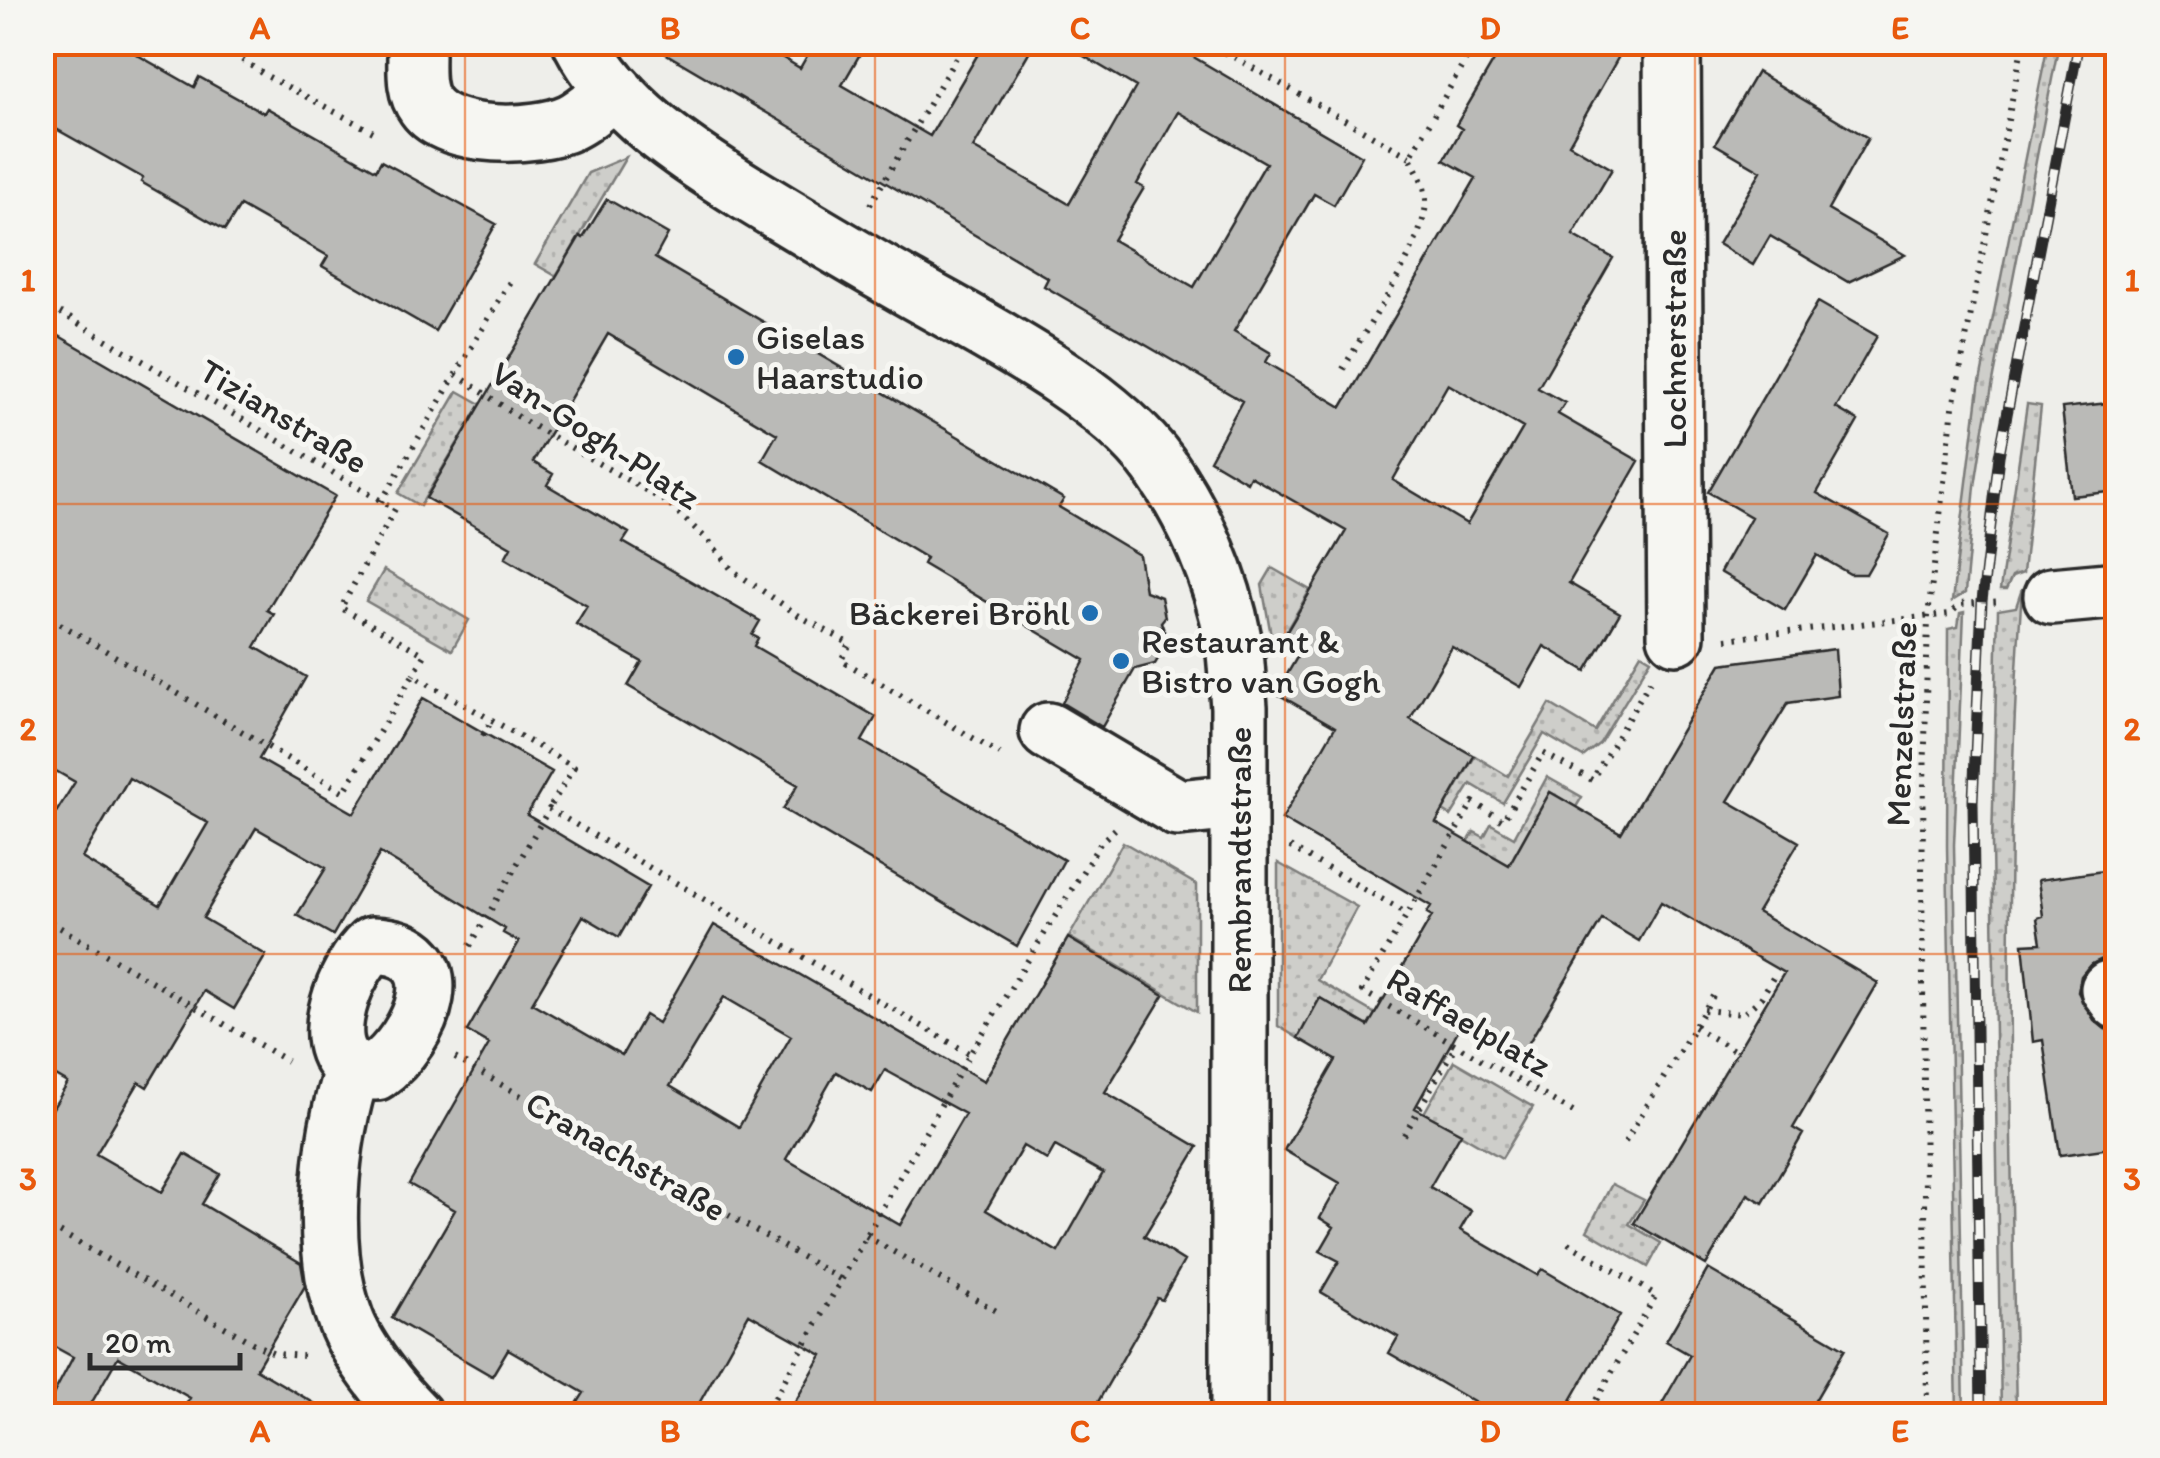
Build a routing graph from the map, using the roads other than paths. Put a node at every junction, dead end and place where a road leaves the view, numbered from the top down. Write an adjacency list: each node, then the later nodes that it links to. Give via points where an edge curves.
1 (581, 42): 4 (street, Rembrandtstraße)
2 (1672, 42): 7 (street, Lochnerstraße)
3 (416, 53): 4 (street, via 424,105 459,128 529,133 572,122)
4 (614, 90): 9 (street, Rembrandtstraße, via 712,171 1029,356 1122,424 1157,462 1190,513 1234,643)
5 (2118, 590): 6 (street)
6 (2052, 596)
7 (1676, 636)
8 (1048, 731): 9 (street, via 1178,808)
9 (1237, 819): 12 (street, Rembrandtstraße)
10 (348, 1081): 10 (street, via 334,1020 344,986 372,945 409,952 428,980 411,1034 394,1059); 11 (street, via 332,1176 336,1286 347,1323)
11 (414, 1416)
12 (1239, 1416)

